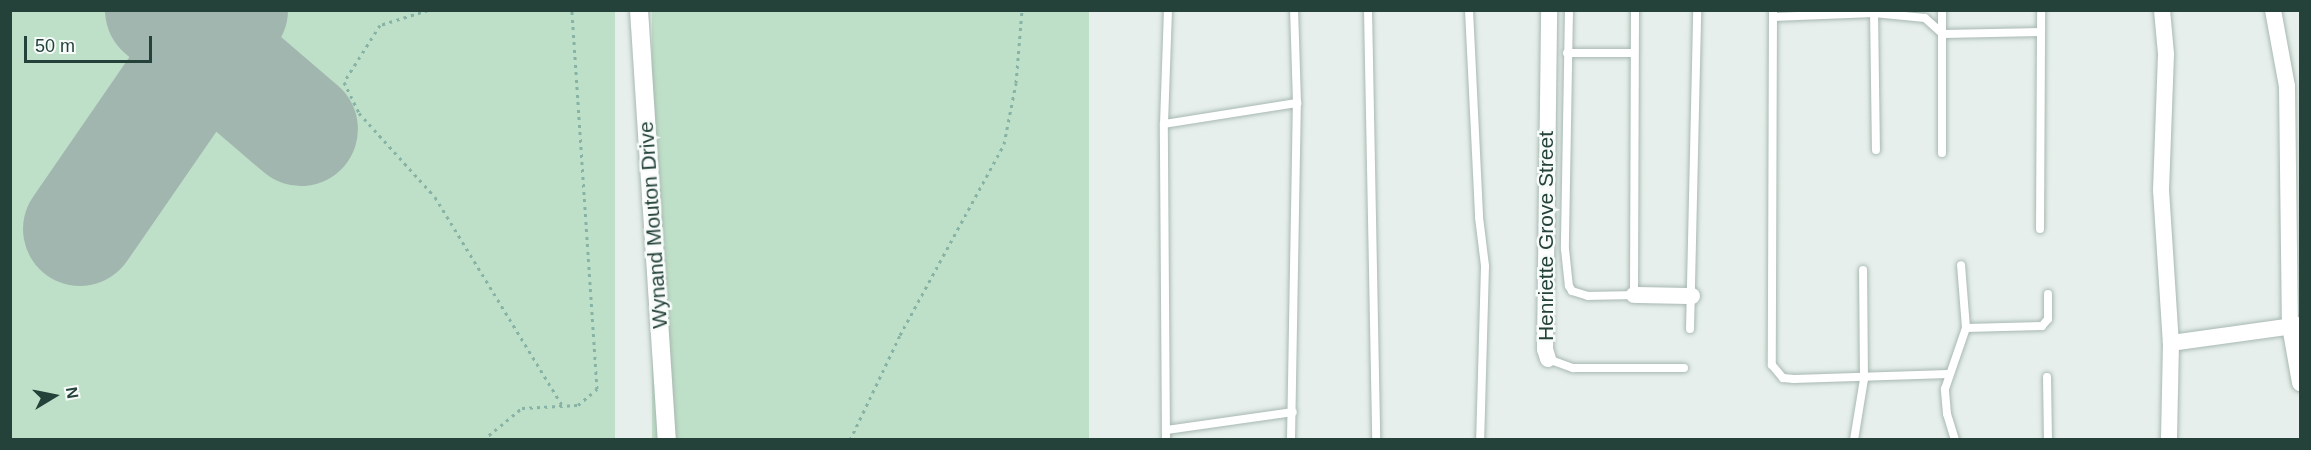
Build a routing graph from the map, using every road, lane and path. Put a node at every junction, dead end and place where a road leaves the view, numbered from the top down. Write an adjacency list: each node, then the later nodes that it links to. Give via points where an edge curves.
1 (428, 10): 43 (path, via 380,25 344,82 359,113 435,197)
2 (572, 10): 43 (path, via 597,389 578,405)
3 (639, 10): 47 (street, Wynand Mouton Drive)
4 (1022, 10): 48 (path, via 1016,83 1004,144 900,335)
5 (1168, 10): 24 (lane)
6 (1294, 10): 23 (lane)
7 (1368, 10): 50 (lane)
8 (1469, 10): 51 (lane, via 1485,266)
9 (1549, 10): 37 (street, Henriette Grove Street, via 1545,349)
10 (1569, 10): 21 (lane)
11 (1635, 10): 22 (lane)
12 (1697, 10): 32 (lane)
13 (1942, 10): 20 (lane)
14 (2042, 10): 19 (lane)
15 (2162, 10): 36 (street, via 2166,54 2161,190)
16 (2273, 10): 33 (street, via 2288,97)
17 (1874, 12): 18 (lane); 20 (lane, via 1925,18); 25 (lane)
18 (1773, 14): 41 (lane, via 1772,365 1784,378)
19 (2042, 32): 20 (lane); 27 (lane)
20 (1943, 34): 26 (lane)
21 (1567, 53): 22 (lane); 31 (lane, via 1565,249 1569,286 1572,291 1588,296)
22 (1634, 53): 31 (lane)
23 (1297, 103): 24 (lane); 44 (lane)
24 (1164, 124): 45 (lane)
25 (1876, 150)
26 (1942, 153)
27 (2040, 229)
28 (1961, 265): 34 (lane)
29 (1863, 270): 41 (lane)
30 (2048, 294): 34 (lane, via 2048,319 2042,326)
31 (1634, 295): 32 (street)
32 (1692, 296): 35 (lane)
33 (2295, 326): 36 (street); 42 (street)
34 (1966, 328): 39 (lane, via 1962,349)
35 (1690, 329)
36 (2171, 343): 55 (street)
37 (1548, 359): 38 (lane, Henriette Grove Street, via 1573,368)
38 (1684, 368)
39 (1948, 374): 41 (lane); 53 (lane, via 1947,414)
40 (2047, 377): 54 (lane)
41 (1864, 379): 52 (lane)
42 (2301, 383)
43 (562, 406): 46 (path, via 522,408)
44 (1293, 412): 45 (lane); 49 (lane)
45 (1167, 435)
46 (483, 440)
47 (667, 440)
48 (850, 440)
49 (1291, 440)
50 (1376, 440)
51 (1480, 440)
52 (1854, 440)
53 (1955, 440)
54 (2048, 440)
55 (2169, 440)

